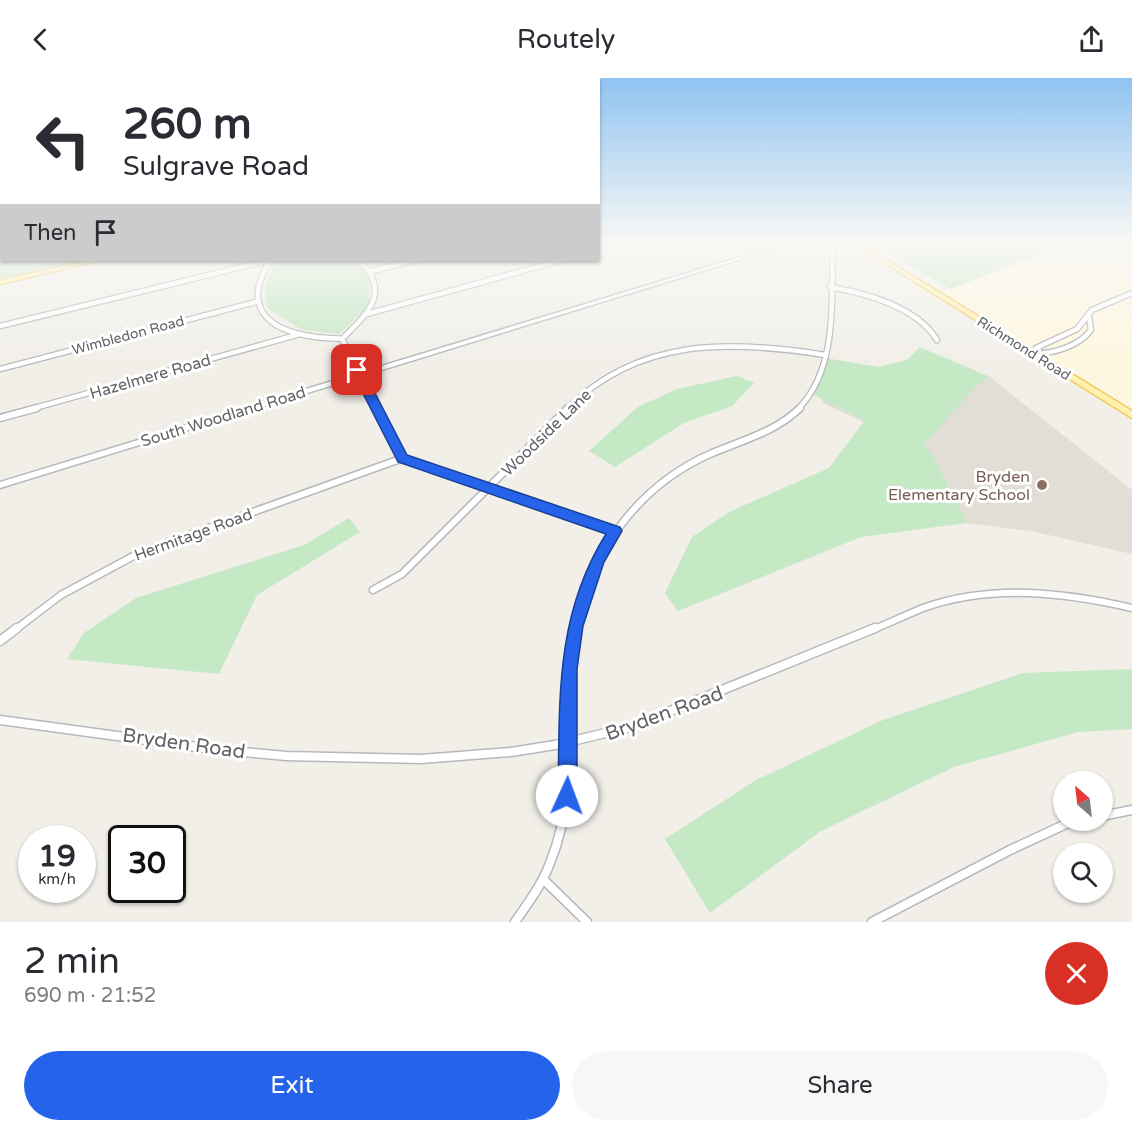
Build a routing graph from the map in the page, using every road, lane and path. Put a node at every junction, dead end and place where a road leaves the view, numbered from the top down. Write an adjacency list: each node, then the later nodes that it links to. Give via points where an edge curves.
1 (178, 282): 13 (street)
2 (257, 282): 10 (street)
3 (375, 282): 11 (street, via 376,300)
4 (481, 282): 11 (street)
5 (660, 282): 20 (street, South Woodland Road)
6 (830, 282): 8 (street)
7 (919, 282): 17 (main road, Richmond Road)
8 (830, 287): 16 (street, via 865,292 890,302 932,331); 18 (street)
9 (1132, 293): 12 (street, via 1092,310)
10 (256, 302): 14 (street, via 276,324); 19 (street, Wimbledon Road)
11 (367, 314): 15 (street)
12 (1089, 316): 17 (street, via 1077,329 1036,348); 17 (street, via 1091,330 1084,338 1047,355)
13 (0, 326)
14 (300, 334): 15 (street); 22 (street, Hazelmere Road)
15 (342, 339): 20 (street)
16 (937, 340)
17 (1034, 354): 21 (main road, Richmond Road)
18 (825, 355): 25 (street, Woodside Lane, via 789,348 724,345 668,351 632,363 585,391); 26 (street, via 818,384 800,407 767,430 676,473 645,498)
19 (0, 369)
20 (359, 374): 23 (street); 24 (street, South Woodland Road)
21 (1132, 415)
22 (0, 418)
23 (403, 458): 25 (street); 29 (street, Hermitage Road, via 139,553 61,595)
24 (0, 485)
25 (488, 488): 26 (street); 27 (street, Woodside Lane, via 402,574)
26 (615, 531): 31 (street, via 598,560 575,626 569,669)
27 (373, 590)
28 (1132, 608): 31 (street, Bryden Road, via 1067,594 988,593 952,600 924,608 666,715)
29 (0, 641)
30 (0, 720): 31 (street, Bryden Road, via 302,757 417,758)
31 (569, 742): 35 (street, via 567,796 561,828)
32 (1132, 810): 33 (street)
33 (1113, 814)
34 (1053, 830): 38 (street)
35 (543, 879): 36 (street); 37 (street)
36 (514, 922)
37 (587, 922)
38 (872, 922)

